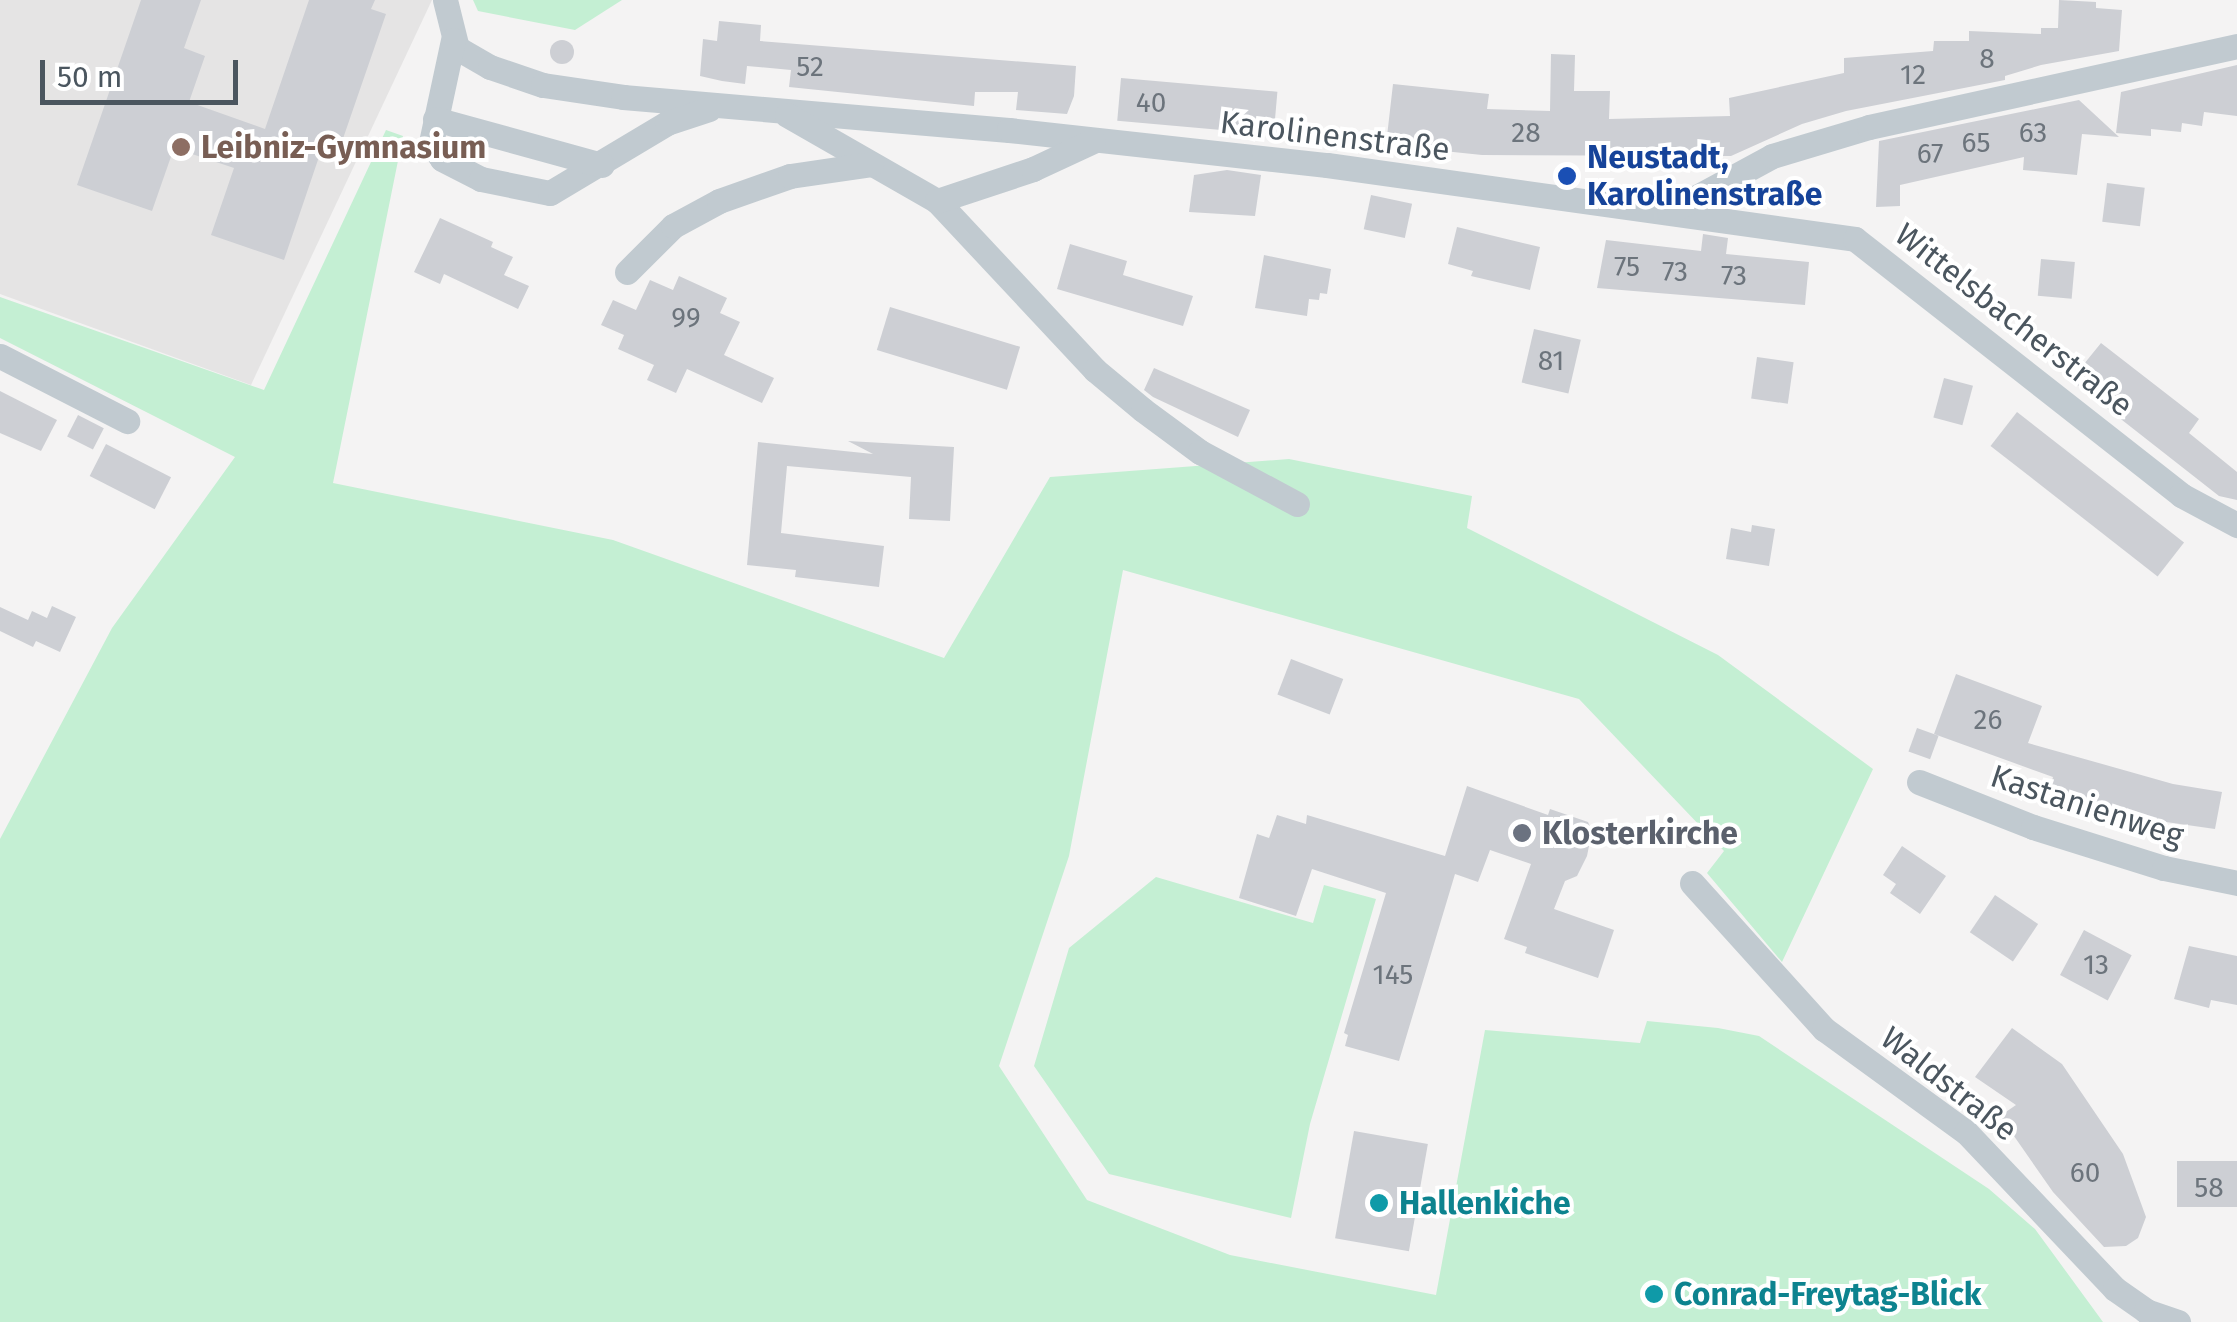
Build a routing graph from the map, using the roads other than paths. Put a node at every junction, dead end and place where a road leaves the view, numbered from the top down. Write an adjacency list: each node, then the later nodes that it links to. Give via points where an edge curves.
1 (446, 0): 2 (street)
2 (453, 40): 4 (street, Karolinenstraße, via 464,54 542,85); 6 (street)
3 (2237, 46): 11 (street, via 1869,127 1772,156)
4 (720, 106): 5 (street, Karolinenstraße); 8 (street, via 668,124)
5 (778, 110): 7 (street, Karolinenstraße); 9 (street)
6 (435, 118): 8 (street); 8 (street, via 431,143 442,159 481,178 550,193)
7 (1093, 141): 10 (street); 11 (street, Karolinenstraße)
8 (602, 164)
9 (871, 164): 10 (street); 12 (street, via 790,176 720,202 674,226)
10 (937, 200): 15 (street, via 1095,370 1200,452)
11 (1669, 212): 16 (street, Wittelsbacherstraße, via 1856,239 2181,495)
12 (627, 272)
13 (0, 356): 14 (street)
14 (127, 421)
15 (1296, 504)
16 (2237, 525)
17 (1919, 782): 19 (street, Kastanienweg, via 2033,827)
18 (1692, 883): 20 (street, Waldstraße, via 1824,1029 1966,1132 2115,1289 2146,1311)
19 (2237, 883)
20 (2178, 1322)

